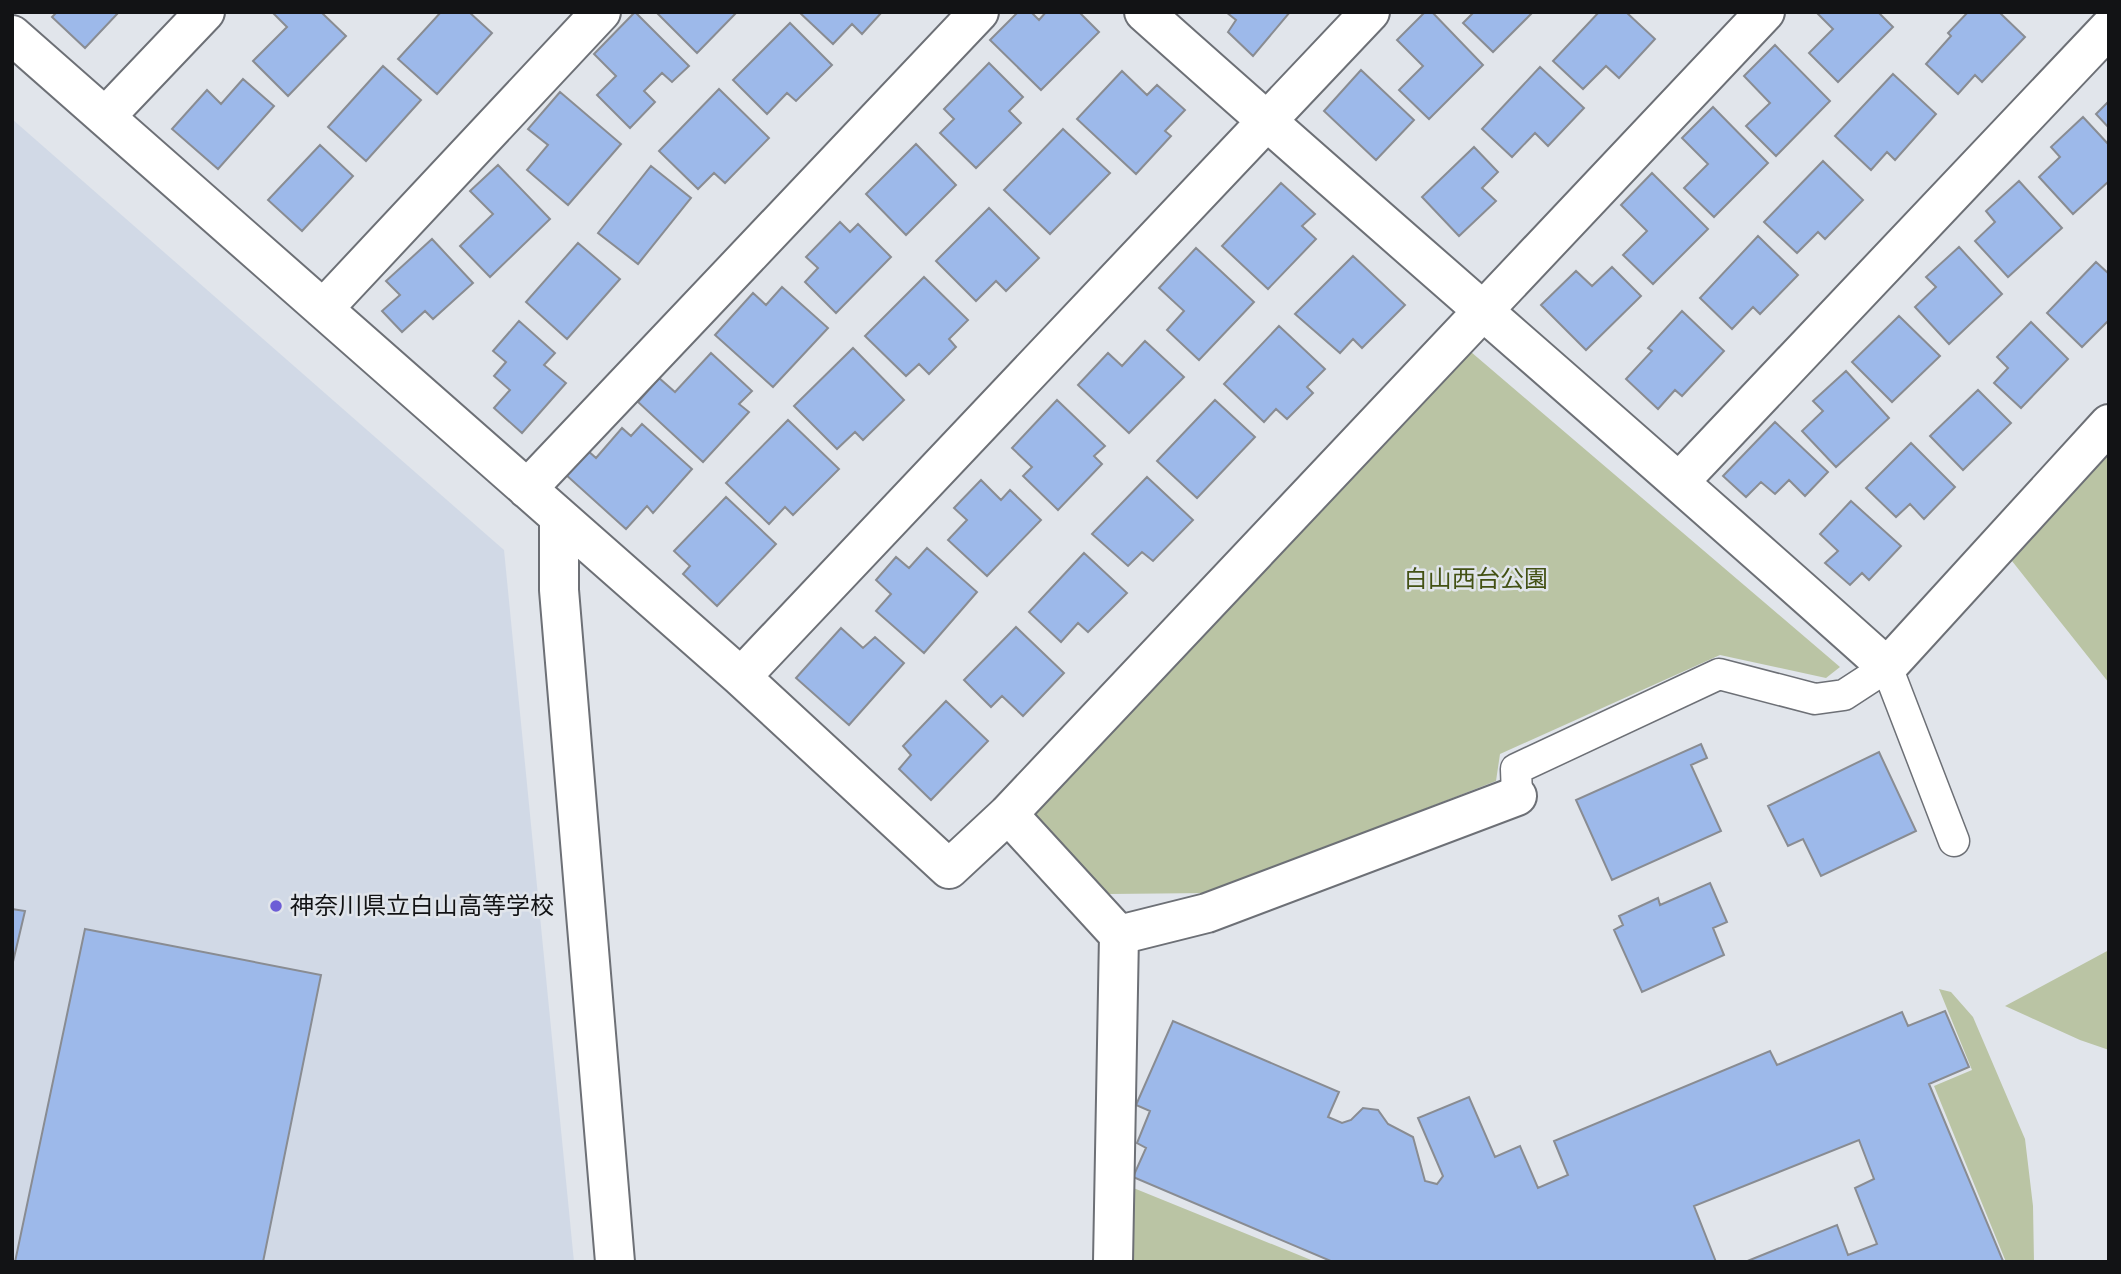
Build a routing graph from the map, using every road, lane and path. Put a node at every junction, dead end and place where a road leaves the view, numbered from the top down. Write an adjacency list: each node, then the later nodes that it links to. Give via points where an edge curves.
1 (205, 12): 9 (street)
2 (601, 12): 11 (street)
3 (979, 12): 15 (street)
4 (1144, 12): 10 (street)
5 (1370, 12): 10 (street)
6 (1765, 12): 12 (street)
7 (2109, 28): 14 (street)
8 (12, 35): 9 (street)
9 (105, 117): 11 (street)
10 (1267, 122): 12 (street); 18 (street)
11 (323, 309): 15 (street)
12 (1481, 311): 14 (street); 20 (street)
13 (2109, 424): 17 (street)
14 (1680, 481): 17 (street)
15 (527, 489): 16 (street)
16 (559, 519): 18 (street); 23 (street, via 559,590)
17 (1888, 667): 19 (lane, via 1844,695 1815,699 1719,674 1516,769); 21 (lane)
18 (741, 677): 20 (street, via 949,869)
19 (1517, 796): 22 (street, via 1207,913)
20 (1008, 814): 22 (street)
21 (1954, 841)
22 (1119, 935): 24 (street)
23 (615, 1262)
24 (1113, 1262)

